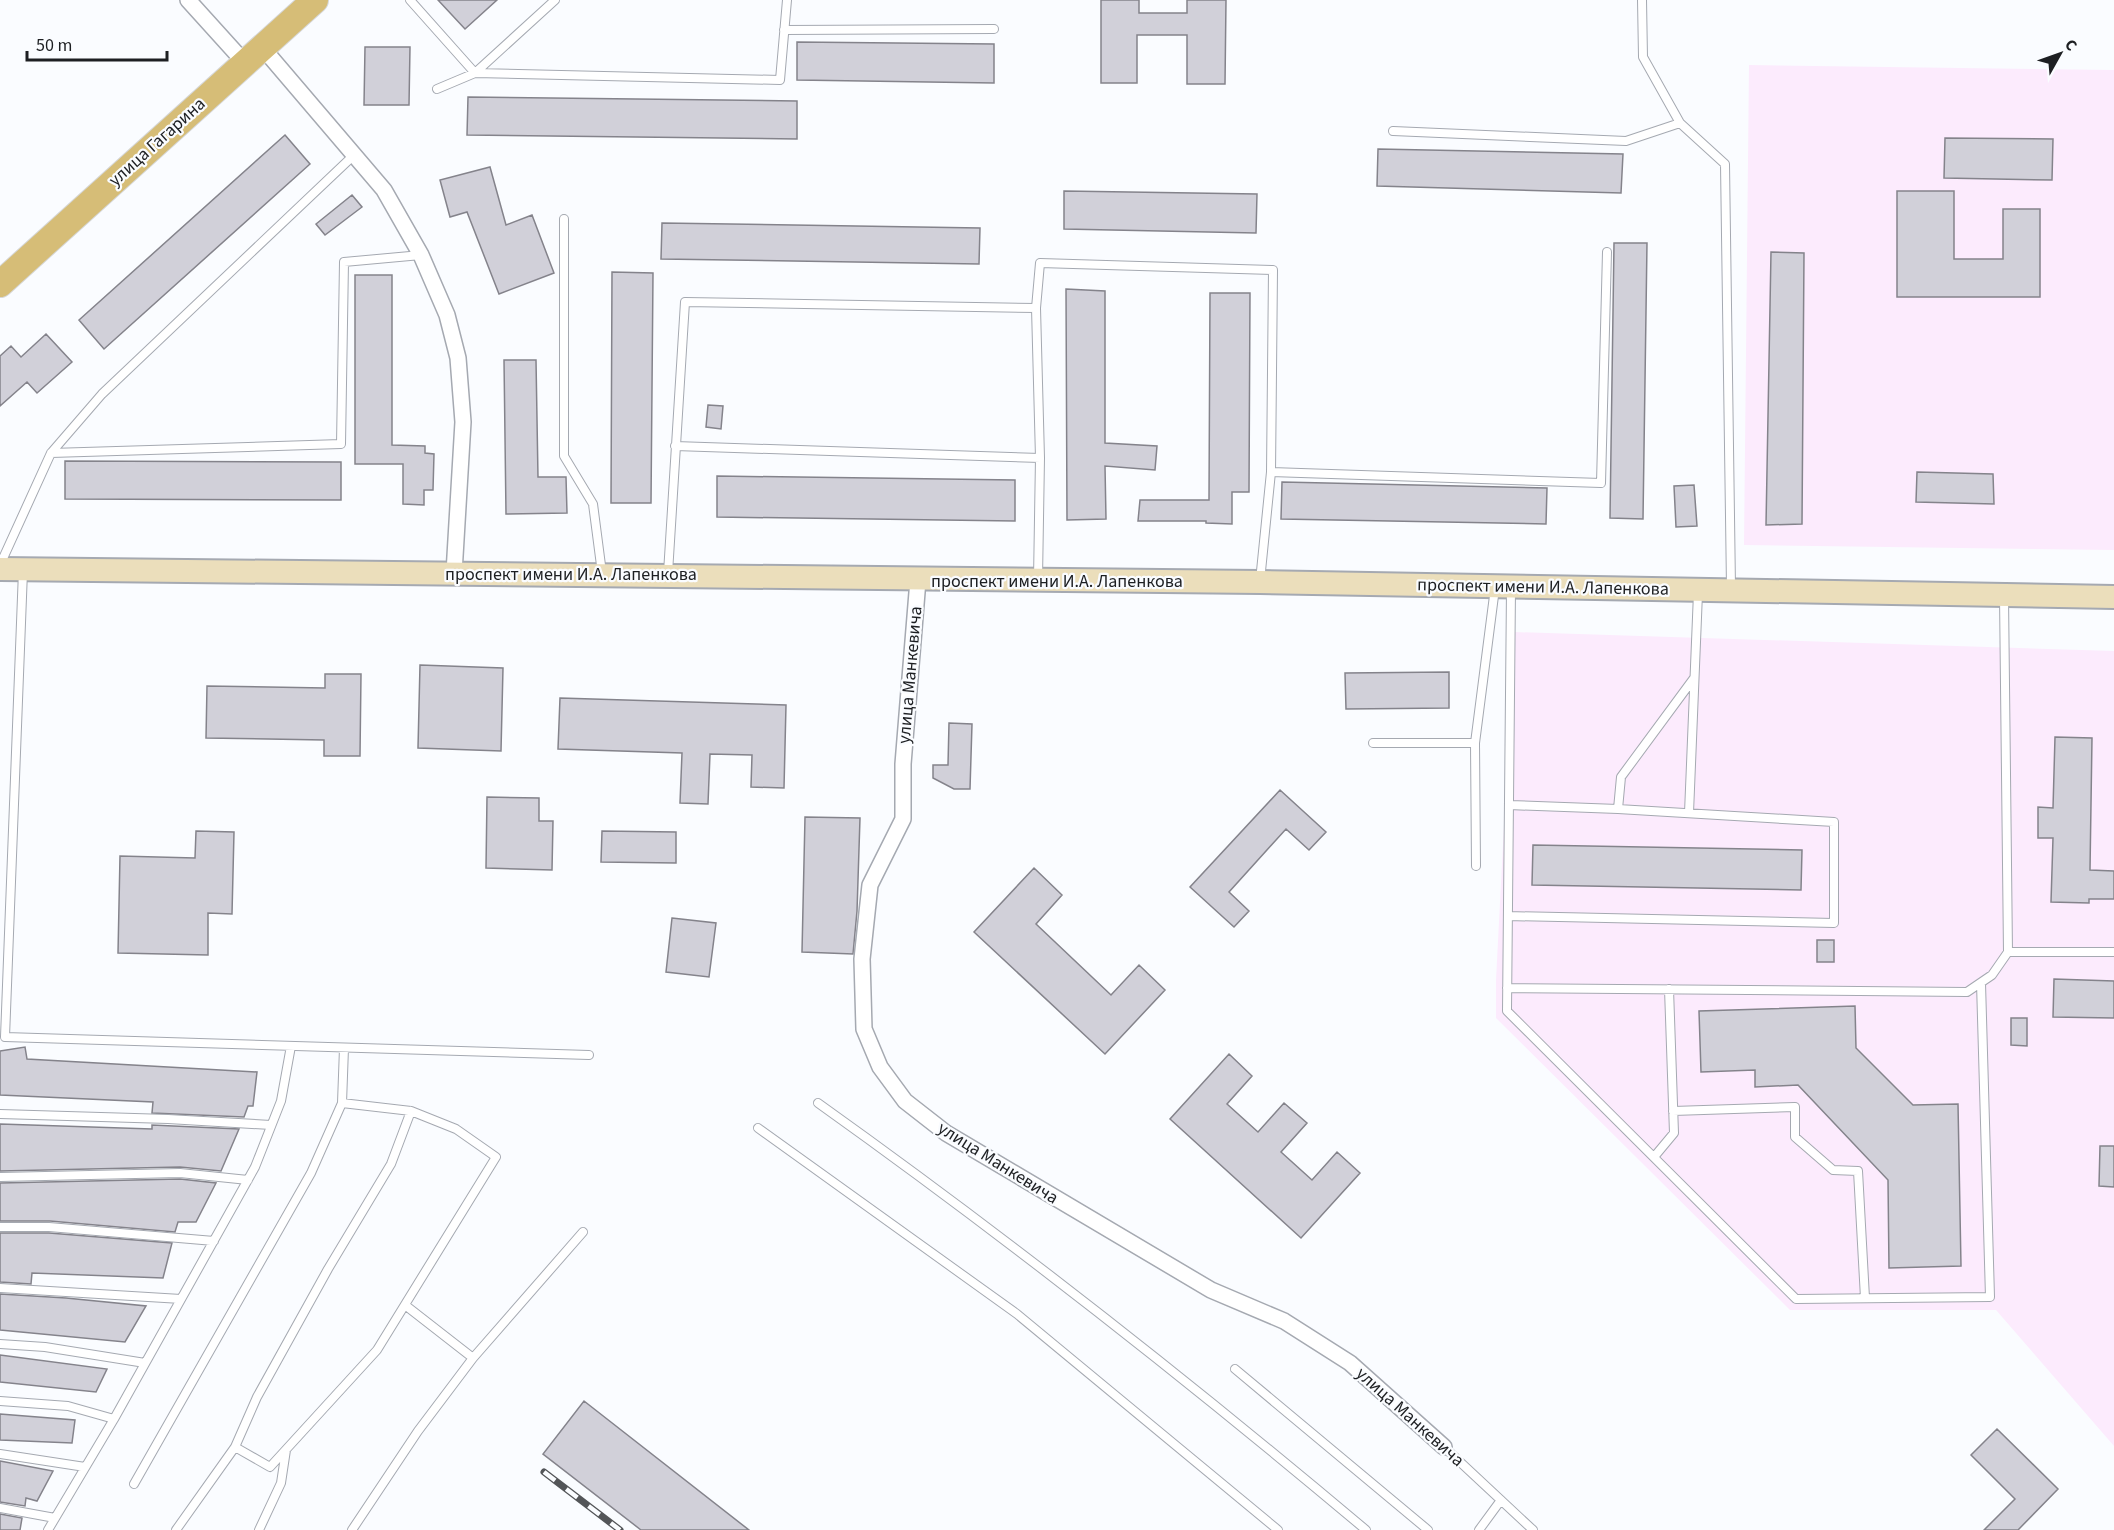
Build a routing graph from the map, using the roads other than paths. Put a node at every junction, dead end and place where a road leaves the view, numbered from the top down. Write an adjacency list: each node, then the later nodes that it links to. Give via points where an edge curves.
1 (188, 0): 9 (street)
2 (315, 0): 9 (main road, улица Гагарина)
3 (410, 0): 10 (lane)
4 (555, 0): 10 (lane)
5 (787, 0): 8 (lane)
6 (1642, 0): 12 (lane, via 1643,57)
7 (994, 29): 8 (lane)
8 (784, 30): 10 (lane, via 780,80)
9 (254, 55): 14 (street); 18 (main road, улица Гагарина)
10 (475, 73): 11 (lane)
11 (437, 89)
12 (1680, 123): 13 (lane, via 1626,141); 34 (lane, via 1725,164)
13 (1392, 131)
14 (355, 153): 17 (street, via 384,190); 21 (lane, via 102,394)
15 (564, 219): 27 (lane, via 564,456 593,504)
16 (1607, 252): 23 (lane, via 1601,483)
17 (421, 255): 21 (lane, via 344,262 341,444); 26 (street, via 447,315 458,358 463,422)
18 (0, 284)
19 (1036, 308): 20 (lane, via 685,302); 22 (lane); 23 (lane, via 1040,263 1273,270)
20 (675, 446): 22 (lane); 28 (lane)
21 (51, 453): 24 (lane)
22 (1040, 458): 30 (lane)
23 (1271, 472): 31 (lane)
24 (0, 567): 25 (main road, проспект имени И.А. Лапенкова)
25 (23, 569): 26 (main road, проспект имени И.А. Лапенкова); 50 (lane, via 5,1037)
26 (454, 573): 27 (main road, проспект имени И.А. Лапенкова)
27 (602, 575): 28 (main road, проспект имени И.А. Лапенкова)
28 (668, 575): 29 (main road, проспект имени И.А. Лапенкова)
29 (918, 580): 30 (main road, проспект имени И.А. Лапенкова); 76 (street, улица Манкевича, via 903,764 903,819 870,885 862,959 864,1029 880,1067 905,1101 946,1133 1211,1290 1284,1321 1350,1363)
30 (1038, 580): 31 (main road, проспект имени И.А. Лапенкова)
31 (1260, 582): 32 (main road, проспект имени И.А. Лапенкова)
32 (1503, 587): 33 (main road, проспект имени И.А. Лапенкова); 39 (lane); 40 (lane)
33 (1698, 589): 34 (main road, проспект имени И.А. Лапенкова); 37 (lane)
34 (1731, 590): 35 (main road, проспект имени И.А. Лапенкова)
35 (2004, 595): 36 (main road, проспект имени И.А. Лапенкова); 45 (lane)
36 (2114, 597)
37 (1694, 678): 41 (lane, via 1621,777); 42 (lane)
38 (1373, 743): 39 (lane)
39 (1475, 743): 43 (lane)
40 (1509, 805): 41 (lane); 44 (lane)
41 (1618, 809): 42 (lane)
42 (1689, 813): 44 (lane, via 1834,822 1833,923)
43 (1476, 866)
44 (1508, 916): 48 (lane)
45 (2008, 952): 46 (lane); 47 (lane)
46 (2114, 952)
47 (1982, 982): 49 (lane, via 1967,992); 67 (lane, via 1990,1297)
48 (1507, 988): 49 (lane); 60 (lane, via 1507,1011)
49 (1669, 989): 56 (lane)
50 (291, 1046): 51 (lane); 58 (lane, via 281,1101)
51 (344, 1048): 52 (lane); 53 (lane)
52 (589, 1055)
53 (342, 1103): 55 (lane); 81 (lane, via 311,1173)
54 (818, 1103): 90 (lane, via 1103,1314)
55 (411, 1111): 69 (lane, via 456,1129 496,1156); 77 (lane, via 390,1164 268,1377)
56 (1673, 1111): 60 (lane, via 1674,1133); 67 (lane, via 1795,1107 1794,1137 1833,1170 1858,1171)
57 (0, 1114): 58 (lane)
58 (271, 1125): 62 (lane)
59 (758, 1128): 89 (lane, via 1017,1314)
60 (1654, 1157): 67 (lane, via 1796,1299)
61 (0, 1177): 62 (lane, via 180,1173)
62 (248, 1180): 65 (lane)
63 (0, 1227): 65 (lane, via 49,1227)
64 (583, 1232): 71 (lane)
65 (214, 1241): 68 (lane)
66 (0, 1287): 68 (lane)
67 (1865, 1298)
68 (181, 1299): 72 (lane)
69 (405, 1305): 71 (lane); 78 (lane, via 377,1350)
70 (0, 1344): 72 (lane)
71 (473, 1358): 88 (lane)
72 (145, 1363): 75 (lane)
73 (1235, 1369): 91 (lane)
74 (0, 1401): 75 (lane, via 68,1406)
75 (114, 1419): 80 (lane)
76 (1444, 1447): 82 (lane, улица Манкевича)
77 (235, 1448): 78 (lane, via 270,1467); 86 (lane)
78 (287, 1448): 87 (lane, via 281,1483)
79 (0, 1454): 80 (lane)
80 (85, 1467): 84 (lane)
81 (134, 1484)
82 (1501, 1500): 92 (lane); 93 (lane, улица Манкевича)
83 (0, 1508): 84 (lane)
84 (55, 1518): 85 (lane)
85 (48, 1530)
86 (176, 1530)
87 (259, 1530)
88 (352, 1530)
89 (1278, 1530)
90 (1366, 1530)
91 (1428, 1530)
92 (1479, 1530)
93 (1533, 1530)

